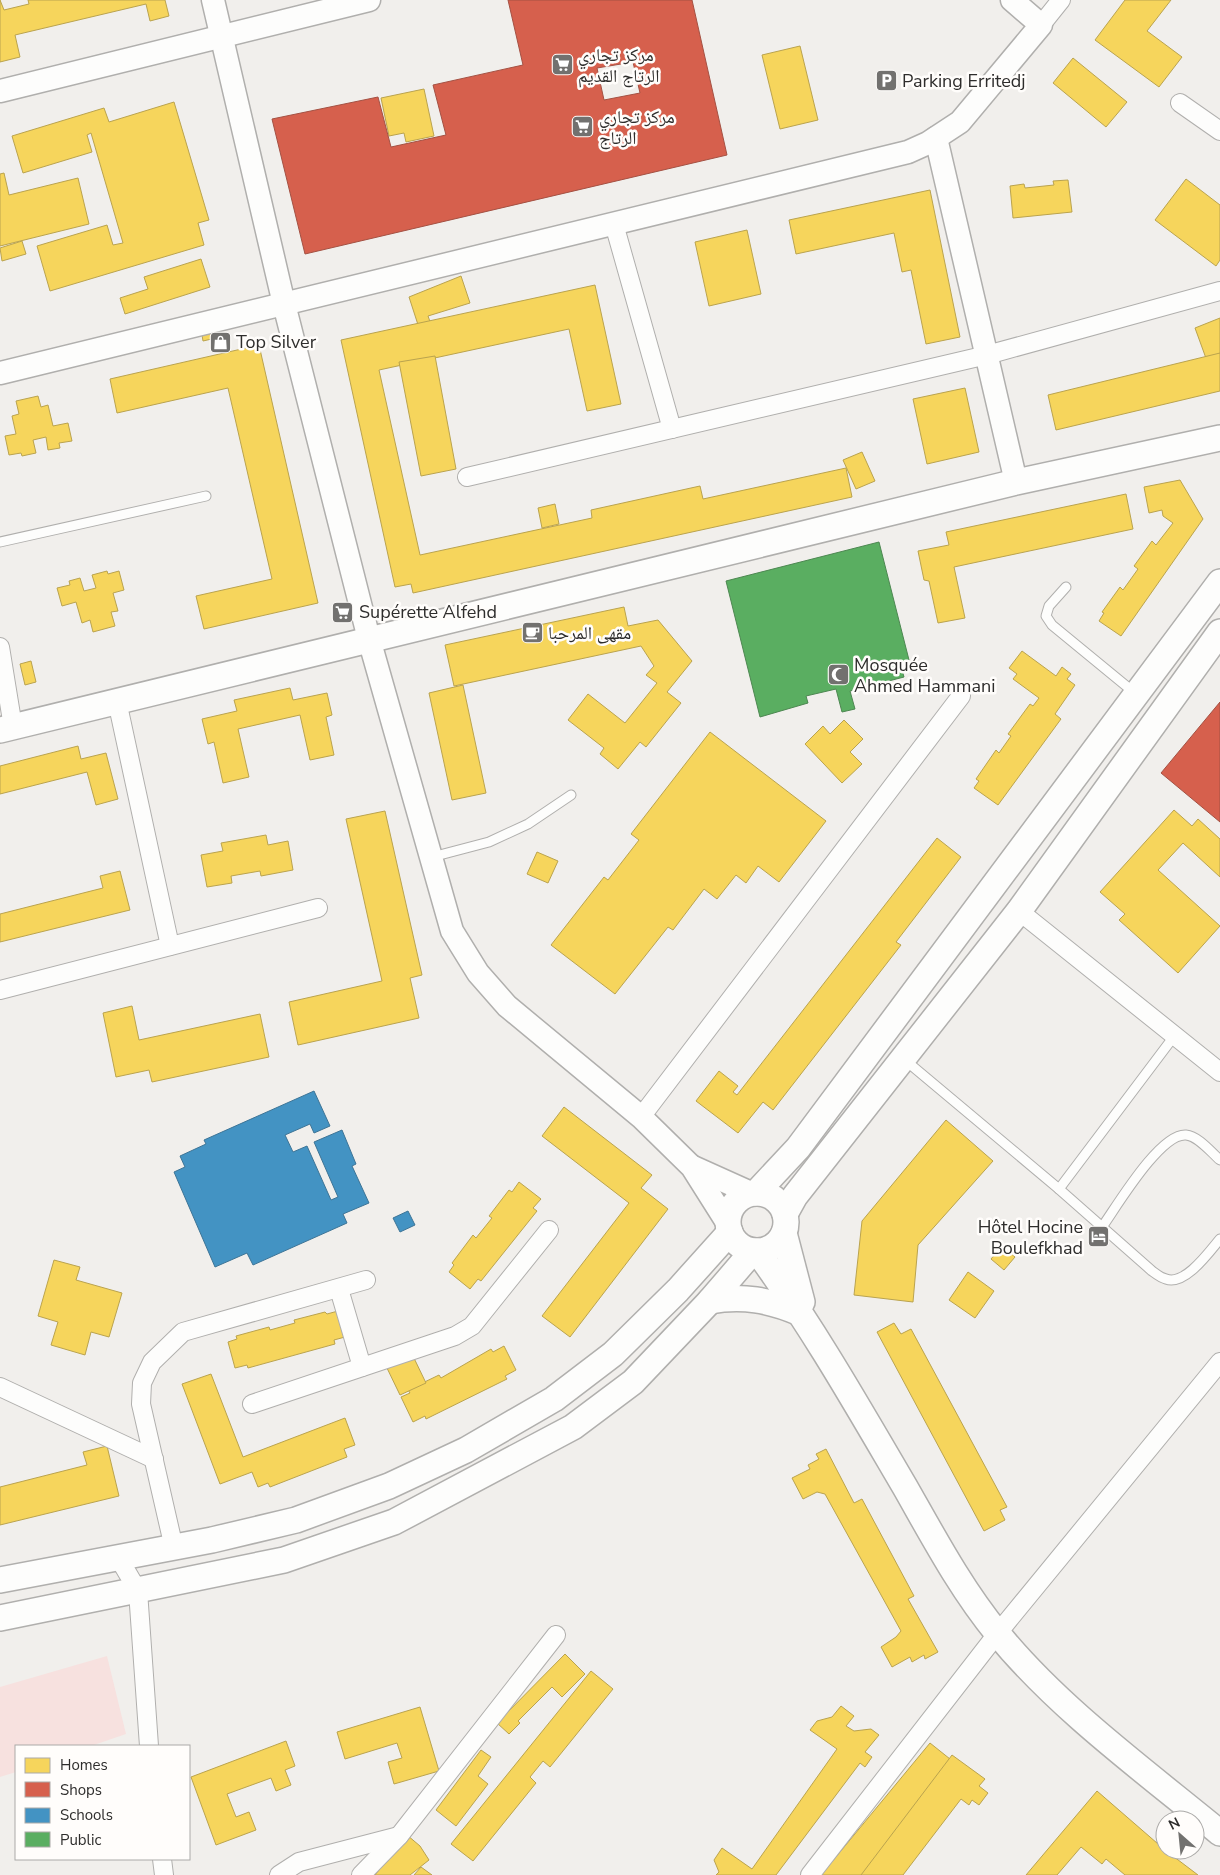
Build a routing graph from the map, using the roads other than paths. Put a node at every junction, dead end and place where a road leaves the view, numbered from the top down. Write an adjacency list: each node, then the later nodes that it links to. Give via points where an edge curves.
1 (213, 0): 6 (street)
2 (369, 0): 6 (street)
3 (1012, 0): 5 (street)
4 (1061, 0): 5 (street)
5 (1041, 25): 10 (street, via 960,122)
6 (221, 35): 7 (street); 13 (street)
7 (0, 91)
8 (1180, 103): 9 (street)
9 (1220, 131)
10 (936, 138): 11 (street, via 908,152); 14 (street)
11 (614, 224): 13 (street); 16 (street)
12 (1220, 292): 14 (street)
13 (284, 304): 15 (street); 25 (street)
14 (986, 355): 16 (street); 19 (street)
15 (0, 373)
16 (672, 429): 18 (street)
17 (1214, 443): 19 (main road)
18 (467, 477)
19 (1016, 482): 25 (main road)
20 (206, 496): 21 (lane)
21 (0, 542)
22 (1220, 582): 27 (main road)
23 (1066, 587): 27 (lane, via 1049,606 1046,616 1052,625)
24 (1220, 632): 34 (main road)
25 (369, 639): 29 (main road); 32 (street)
26 (0, 647): 30 (street)
27 (1136, 694): 44 (main road, via 798,1148)
28 (961, 696): 40 (street)
29 (117, 702): 30 (main road); 35 (street)
30 (6, 728)
31 (571, 795): 32 (lane, via 528,824 489,842)
32 (429, 858): 40 (street, via 452,931 478,973 507,1006)
33 (318, 908): 35 (street)
34 (1019, 910): 37 (street); 38 (main road)
35 (170, 946): 36 (street)
36 (0, 990)
37 (1175, 1035): 39 (street); 43 (lane)
38 (904, 1060): 43 (lane); 45 (main road, via 795,1196)
39 (1220, 1072)
40 (641, 1117): 42 (street)
41 (1220, 1160): 46 (lane, via 1194,1137 1174,1138 1152,1157)
42 (692, 1167): 44 (street); 47 (street)
43 (1059, 1189): 46 (lane)
44 (754, 1194): 45 (main road, via 773,1198 781,1205); 47 (main road, via 733,1206)
45 (784, 1224): 50 (main road, via 779,1242 771,1248); 54 (main road)
46 (1102, 1227): 49 (lane, via 1152,1271 1167,1280 1180,1278 1193,1270)
47 (729, 1228): 50 (main road, via 742,1247); 60 (main road, via 678,1290 613,1354 554,1399 513,1425 389,1486 296,1520)
48 (549, 1230): 56 (street, via 472,1326 455,1336)
49 (1220, 1239)
50 (755, 1251): 53 (main road); 54 (main road)
51 (366, 1280): 52 (street)
52 (339, 1288): 56 (street); 59 (street, via 183,1332 166,1346 152,1362 142,1383 142,1404)
53 (710, 1301): 54 (main road, via 756,1299 786,1307); 63 (main road, via 633,1382 573,1427 394,1522 284,1560)
54 (805, 1321): 65 (main road, via 949,1567)
55 (1220, 1362): 65 (street)
56 (362, 1367): 58 (street)
57 (0, 1388): 59 (street)
58 (252, 1404)
59 (154, 1459): 60 (street)
60 (174, 1548): 61 (main road)
61 (118, 1557): 62 (main road); 63 (street)
62 (0, 1580)
63 (138, 1591): 64 (main road); 67 (street)
64 (0, 1618)
65 (998, 1634): 68 (main road, via 1059,1697); 74 (street)
66 (556, 1635): 69 (street)
67 (149, 1745)
68 (1220, 1833)
69 (399, 1836): 72 (street, via 299,1862); 73 (street)
70 (162, 1860): 71 (street)
71 (164, 1875)
72 (279, 1875)
73 (361, 1875)
74 (810, 1875)

